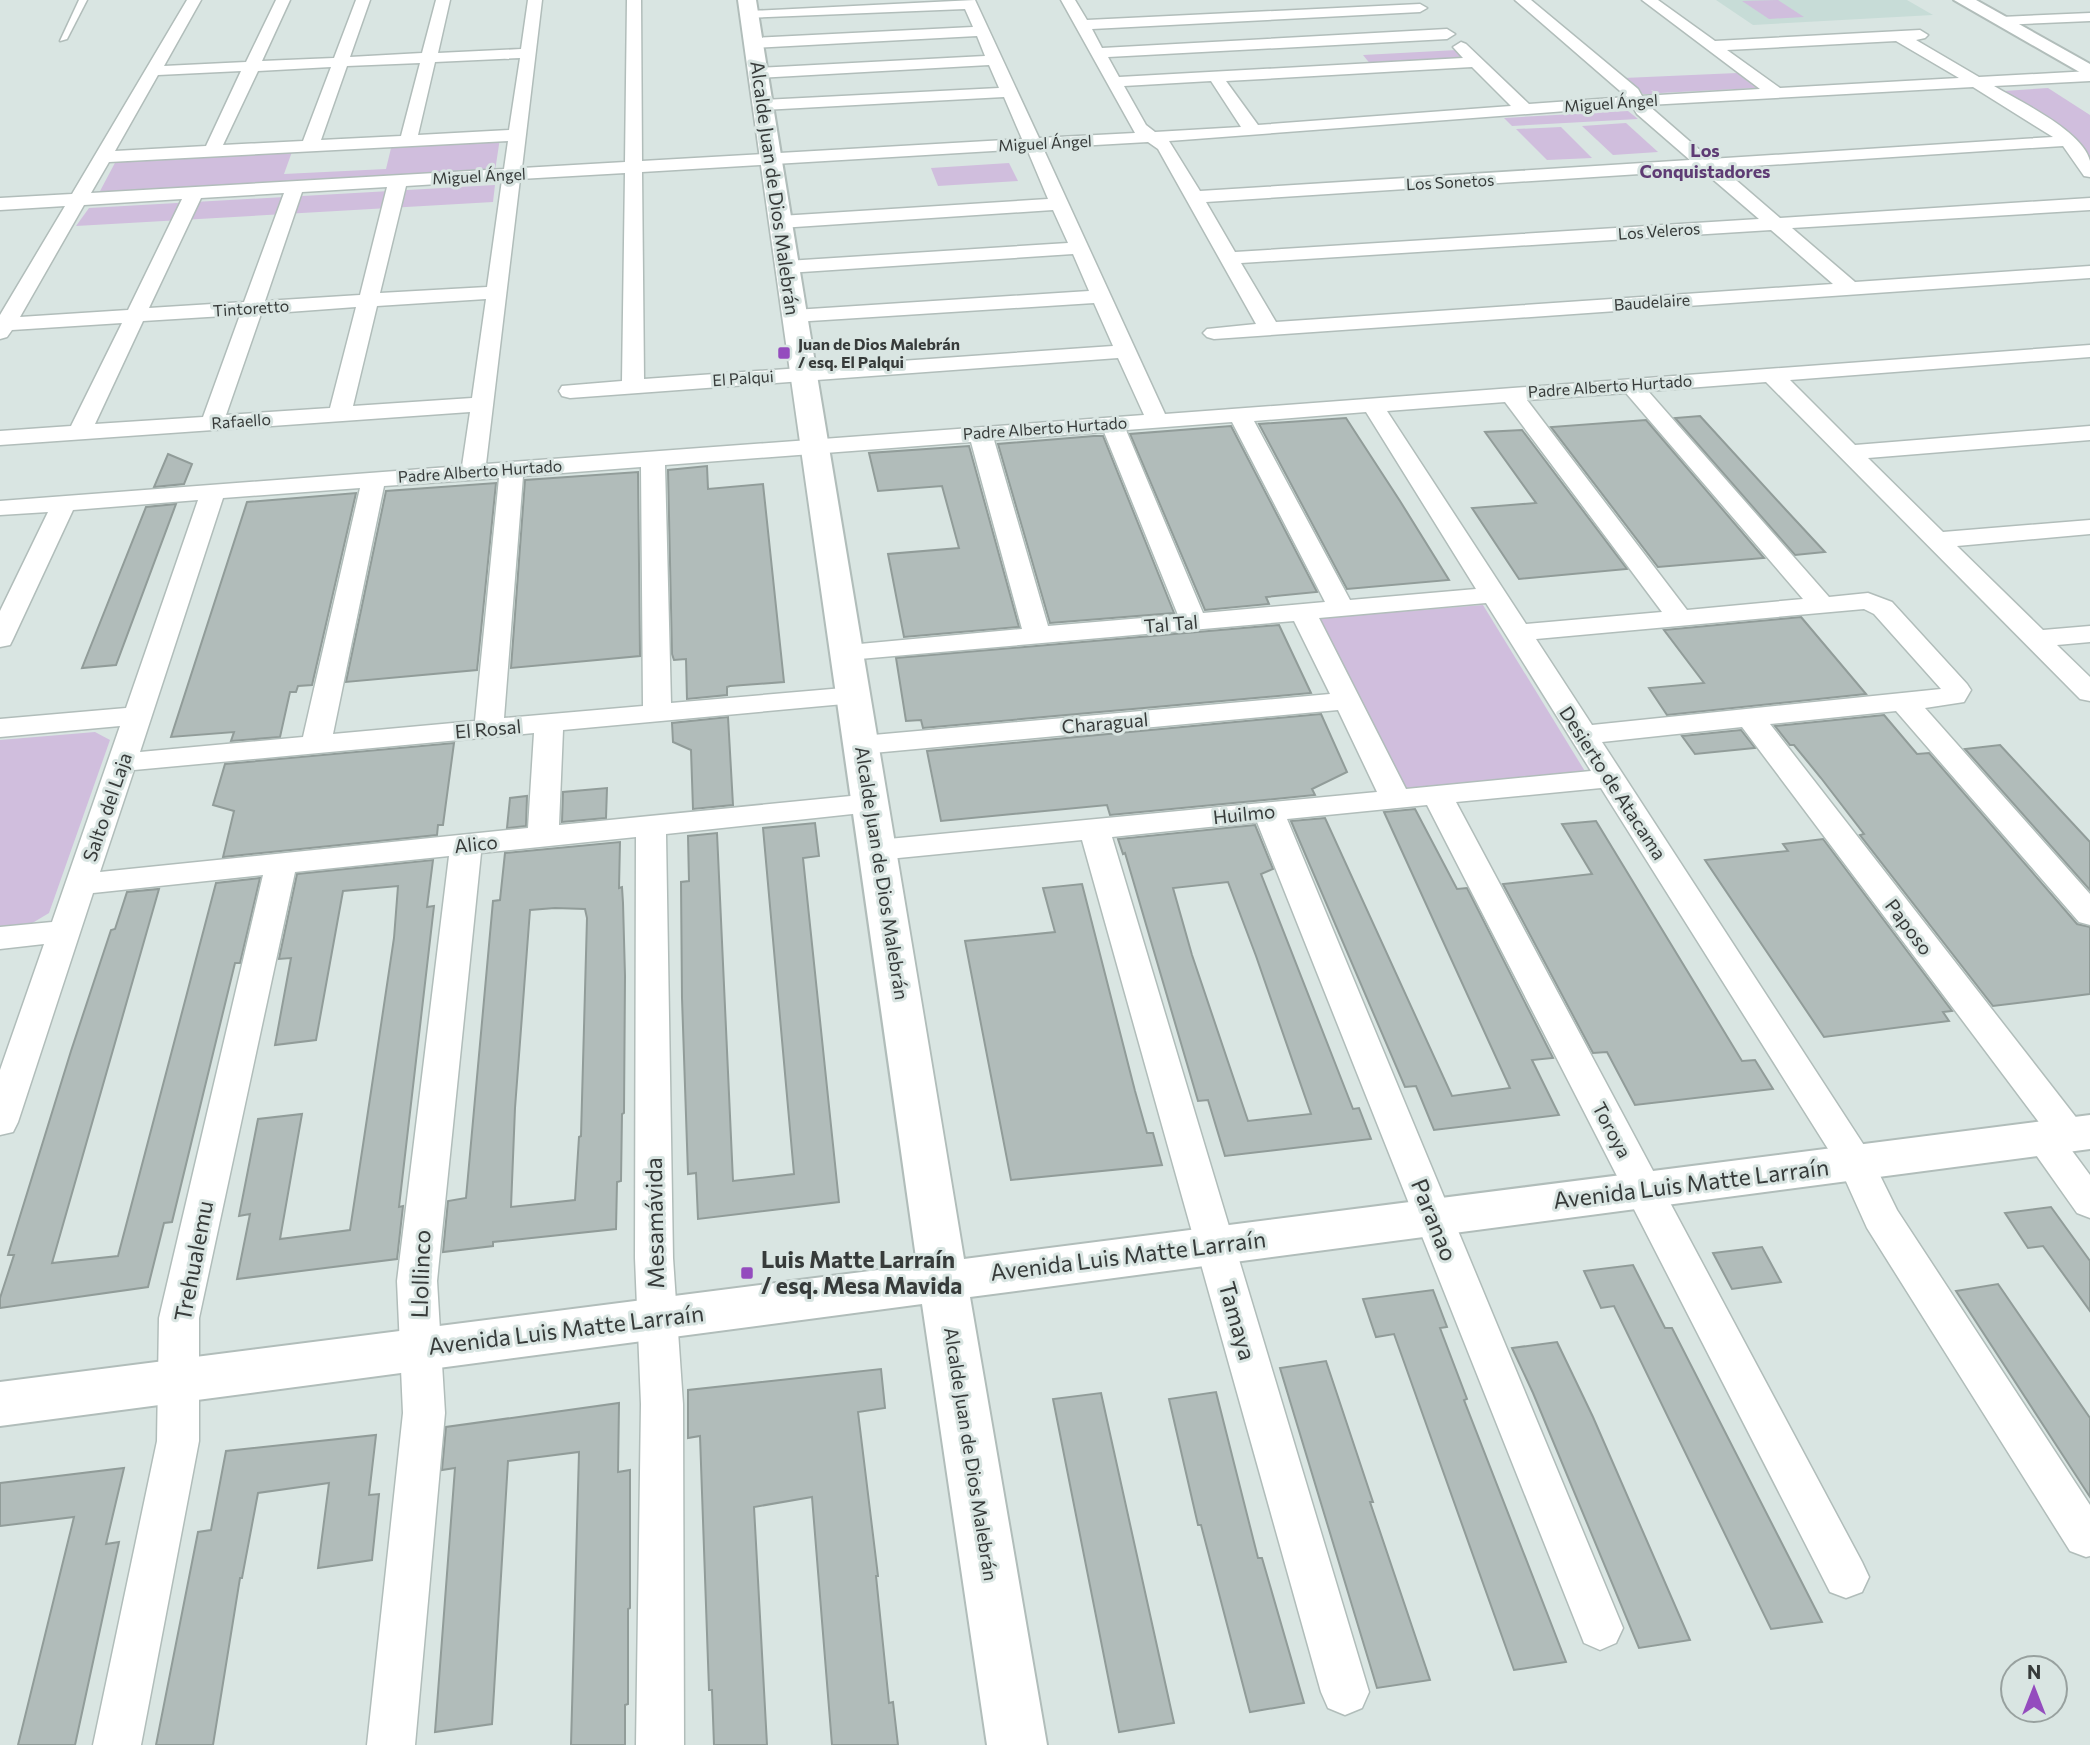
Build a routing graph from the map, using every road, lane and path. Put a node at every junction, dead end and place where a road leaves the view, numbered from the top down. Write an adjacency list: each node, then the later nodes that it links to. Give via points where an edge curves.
1 (83, 0): 24 (lane)
2 (194, 0): 34 (street)
3 (283, 0): 33 (street)
4 (363, 0): 31 (street)
5 (443, 0): 29 (street)
6 (535, 0): 27 (street)
7 (634, 0): 56 (street)
8 (1068, 0): 19 (street)
9 (1523, 0): 10 (street); 42 (street)
10 (1538, 0)
11 (1649, 0): 26 (street)
12 (1963, 0): 18 (street)
13 (2067, 0): 17 (street)
14 (969, 2): 16 (street); 20 (street)
15 (1416, 4): 19 (street); 21 (street)
16 (749, 7): 25 (street, Alcalde Juan de Dios Malebrán)
17 (2090, 14): 18 (street)
18 (2001, 22): 36 (street)
19 (1082, 26): 28 (street)
20 (982, 32): 25 (street); 30 (street)
21 (1447, 34): 28 (street); 32 (street)
22 (1930, 34): 23 (street)
23 (1899, 36): 26 (street); 39 (street)
24 (63, 38)
25 (754, 43): 35 (street, Alcalde Juan de Dios Malebrán)
26 (1712, 46): 41 (street)
27 (528, 52): 29 (street); 46 (street)
28 (1097, 53): 38 (street)
29 (429, 57): 31 (street); 48 (street)
30 (996, 60): 35 (street); 40 (street)
31 (341, 62): 33 (street); 51 (street)
32 (1476, 62): 37 (street); 44 (street)
33 (252, 66): 34 (street); 52 (street)
34 (152, 71): 53 (street)
35 (758, 73): 43 (street, Alcalde Juan de Dios Malebrán)
36 (2090, 74): 39 (street, Miguel Ángel)
37 (1214, 76): 38 (street); 45 (street)
38 (1114, 82): 47 (street, via 1139,128)
39 (1981, 82): 41 (street, Miguel Ángel); 49 (street)
40 (1009, 92): 43 (street); 50 (street)
41 (1777, 94): 42 (street, Miguel Ángel)
42 (1637, 101): 44 (street, Miguel Ángel); 55 (street)
43 (763, 105): 54 (street, Alcalde Juan de Dios Malebrán)
44 (1525, 110): 45 (street, Miguel Ángel)
45 (1253, 131): 47 (street, Miguel Ángel)
46 (517, 135): 48 (street); 58 (street)
47 (1152, 137): 50 (street, Miguel Ángel); 62 (street, via 1165,146)
48 (408, 141): 51 (street)
49 (2068, 141): 55 (street, Los Sonetos); 57 (street)
50 (1033, 144): 54 (street, Miguel Ángel); 65 (street)
51 (310, 146): 52 (street)
52 (212, 151): 53 (street)
53 (102, 157): 63 (street)
54 (771, 159): 56 (street, Miguel Ángel); 67 (street, Alcalde Juan de Dios Malebrán)
55 (1706, 165): 62 (street, Los Sonetos); 68 (street)
56 (634, 167): 58 (street, Miguel Ángel); 88 (street)
57 (2090, 172)
58 (512, 174): 59 (street, Miguel Ángel); 74 (street)
59 (398, 181): 60 (street, Miguel Ángel); 76 (street)
60 (295, 187): 61 (street, Miguel Ángel); 77 (street)
61 (194, 193): 63 (street, Miguel Ángel); 78 (street)
62 (1194, 197): 70 (street)
63 (78, 200): 64 (street, Miguel Ángel); 80 (street)
64 (0, 204)
65 (1059, 204): 67 (street); 69 (street)
66 (2090, 204): 68 (street, Los Veleros)
67 (780, 222): 71 (street, Alcalde Juan de Dios Malebrán)
68 (1774, 224): 70 (street, Los Veleros); 73 (street)
69 (1079, 248): 71 (street); 75 (street)
70 (1228, 258): 81 (street)
71 (787, 267): 79 (street, Alcalde Juan de Dios Malebrán)
72 (2090, 272): 73 (street, Baudelaire)
73 (1850, 288): 81 (street, Baudelaire)
74 (497, 292): 76 (street, Tintoretto); 92 (street)
75 (1101, 296): 79 (street); 83 (street)
76 (369, 300): 77 (street, Tintoretto); 94 (street)
77 (252, 307): 78 (street, Tintoretto); 96 (street)
78 (136, 315): 80 (street, Tintoretto); 98 (street)
79 (794, 316): 85 (street, Alcalde Juan de Dios Malebrán)
80 (3, 328)
81 (1269, 329): 82 (street, Baudelaire)
82 (1214, 333)
83 (1126, 351): 85 (street, El Palqui); 95 (street)
84 (2090, 351): 86 (street, Padre Alberto Hurtado)
85 (802, 374): 88 (street, El Palqui); 102 (street, Alcalde Juan de Dios Malebrán)
86 (1771, 374): 87 (street, Padre Alberto Hurtado); 103 (street)
87 (1630, 384): 90 (street, Padre Alberto Hurtado); 114 (street)
88 (633, 386): 89 (street, El Palqui)
89 (570, 391)
90 (1510, 393): 91 (street, Padre Alberto Hurtado); 117 (street)
91 (1371, 403): 93 (street, Padre Alberto Hurtado); 113 (street, Desierto de Atacama)
92 (482, 404): 94 (street, Rafaello); 106 (street)
93 (1239, 413): 95 (street, Padre Alberto Hurtado); 115 (street)
94 (340, 414): 96 (street, Rafaello)
95 (1157, 420): 97 (street, Padre Alberto Hurtado)
96 (212, 423): 98 (street, Rafaello)
97 (1112, 423): 99 (street, Padre Alberto Hurtado); 118 (street)
98 (80, 432): 101 (street, Rafaello)
99 (980, 433): 102 (street, Padre Alberto Hurtado); 121 (street)
100 (2090, 433): 103 (street)
101 (0, 438)
102 (813, 446): 104 (street, Padre Alberto Hurtado); 124 (street, Alcalde Juan de Dios Malebrán)
103 (1849, 452): 112 (street)
104 (653, 458): 105 (street, Padre Alberto Hurtado); 129 (street)
105 (512, 469): 106 (street, Padre Alberto Hurtado); 134 (street)
106 (473, 472): 107 (street, Padre Alberto Hurtado)
107 (374, 479): 108 (street, Padre Alberto Hurtado); 136 (street)
108 (213, 492): 109 (street, Padre Alberto Hurtado); 130 (street, Salto del Laja)
109 (64, 503): 110 (street, Padre Alberto Hurtado); 122 (street)
110 (0, 508)
111 (2090, 527): 112 (street)
112 (1937, 540): 123 (street)
113 (1493, 595): 115 (street, Tal Tal); 119 (street, Desierto de Atacama)
114 (1822, 605): 117 (street); 128 (street, via 1868,601 1880,605 1957,694)
115 (1341, 608): 116 (street, Tal Tal)
116 (1303, 612): 118 (street, Tal Tal); 127 (street)
117 (1680, 618): 119 (street)
118 (1194, 622): 121 (street, Tal Tal)
119 (1518, 633): 135 (street, Desierto de Atacama)
120 (2090, 634): 123 (street)
121 (1037, 635): 124 (street, Tal Tal)
122 (0, 639)
123 (2036, 639): 125 (street)
124 (848, 652): 126 (street, Alcalde Juan de Dios Malebrán)
125 (2090, 693)
126 (855, 695): 129 (street, El Rosal); 137 (street, Alcalde Juan de Dios Malebrán)
127 (1347, 701): 137 (street, Charagual); 141 (street)
128 (1904, 702): 131 (street); 151 (street)
129 (657, 713): 132 (street, El Rosal)
130 (137, 716): 133 (street); 138 (street, Salto del Laja)
131 (1750, 718): 135 (street); 155 (street, Paposo)
132 (550, 723): 134 (street, El Rosal); 146 (street)
133 (0, 728)
134 (489, 729): 136 (street, El Rosal)
135 (1583, 736): 139 (street, Desierto de Atacama)
136 (316, 744): 138 (street, El Rosal)
137 (862, 746): 142 (street, Alcalde Juan de Dios Malebrán)
138 (122, 762): 150 (street, Salto del Laja)
139 (1610, 778): 140 (street, Huilmo); 156 (street, Desierto de Atacama)
140 (1437, 795): 141 (street, Huilmo); 157 (street, Toroya)
141 (1396, 799): 143 (street, Huilmo)
142 (871, 803): 144 (street, Alico); 148 (street, Alcalde Juan de Dios Malebrán)
143 (1268, 811): 145 (street, Huilmo); 159 (street, Paranao)
144 (651, 826): 146 (street, Alico); 162 (street, Mesamávida)
145 (1094, 828): 148 (street, Huilmo); 160 (street, Tamaya)
146 (543, 837): 147 (street, Alico)
147 (466, 845): 149 (street, Alico); 163 (street, Llollinco, via 416,1280)
148 (878, 850): 161 (street, Alcalde Juan de Dios Malebrán)
149 (281, 864): 150 (street, Alico); 164 (street, Trehualemu, via 179,1318)
150 (81, 884): 152 (street, Salto del Laja)
151 (2090, 914)
152 (65, 931): 153 (street); 154 (street, Salto del Laja)
153 (0, 938)
154 (0, 1122)
155 (2067, 1135): 156 (street, Avenida Luis Matte Larraín); 158 (street, Paposo)
156 (1856, 1163): 157 (street, Avenida Luis Matte Larraín); 166 (street, Desierto de Atacama, via 1881,1217)
157 (1644, 1190): 159 (street, Avenida Luis Matte Larraín); 167 (street, Toroya)
158 (2090, 1203)
159 (1433, 1217): 160 (street, Avenida Luis Matte Larraín); 168 (street, Paranao)
160 (1215, 1245): 161 (street, Avenida Luis Matte Larraín); 169 (street, Tamaya)
161 (943, 1280): 162 (street, Avenida Luis Matte Larraín); 173 (street, Alcalde Juan de Dios Malebrán)
162 (657, 1318): 163 (street, Avenida Luis Matte Larraín); 172 (street, Mesamávida, via 662,1404)
163 (420, 1349): 164 (street, Avenida Luis Matte Larraín); 171 (street, Llollinco, via 424,1413)
164 (179, 1380): 165 (street, Avenida Luis Matte Larraín); 170 (street, Trehualemu, via 178,1441)
165 (0, 1404)
166 (2086, 1537)
167 (1846, 1577)
168 (1600, 1628)
169 (1345, 1692)
170 (117, 1745)
171 (391, 1745)
172 (660, 1745)
173 (1017, 1745)

